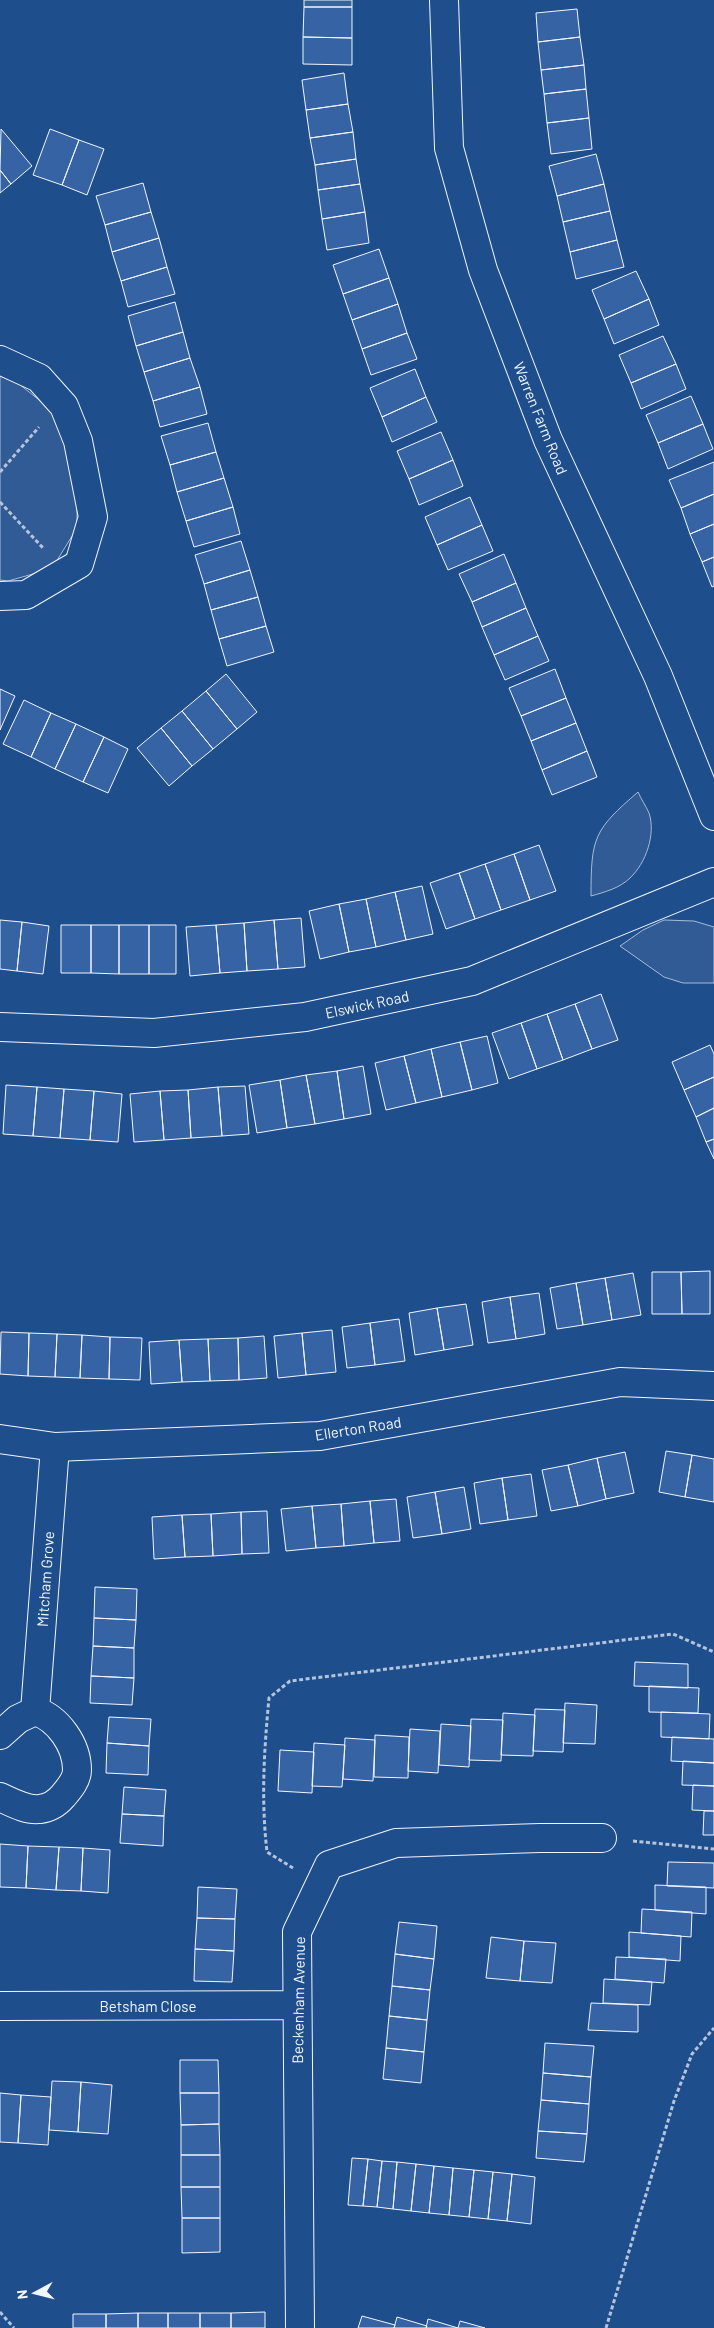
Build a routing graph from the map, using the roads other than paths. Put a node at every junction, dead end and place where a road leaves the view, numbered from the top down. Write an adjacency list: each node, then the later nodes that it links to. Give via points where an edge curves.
1 (444, 0): 4 (street, Warren Farm Road, via 449,148 483,270 548,440 658,676)
2 (0, 360): 3 (street, via 39,378 64,406 78,441 93,517 79,564 26,595)
3 (0, 596)
4 (714, 816)
5 (714, 882): 6 (street, Elswick Road, via 472,981 305,1017 154,1033)
6 (0, 1027)
7 (714, 1386): 9 (street, Ellerton Road, via 620,1382 320,1436)
8 (0, 1439): 9 (street, Ellerton Road)
9 (55, 1447): 10 (street, Mitcham Grove)
10 (35, 1711): 11 (street, via 18,1719); 12 (street, via 46,1714 72,1745 77,1770 71,1787 57,1803 39,1809 16,1805)
11 (0, 1735)
12 (0, 1797)
13 (602, 1838): 14 (street, Beckenham Avenue, via 396,1843 328,1865 297,1932)
14 (297, 2005): 15 (street, Betsham Close); 16 (street, Beckenham Avenue)
15 (0, 2006)
16 (300, 2328)

